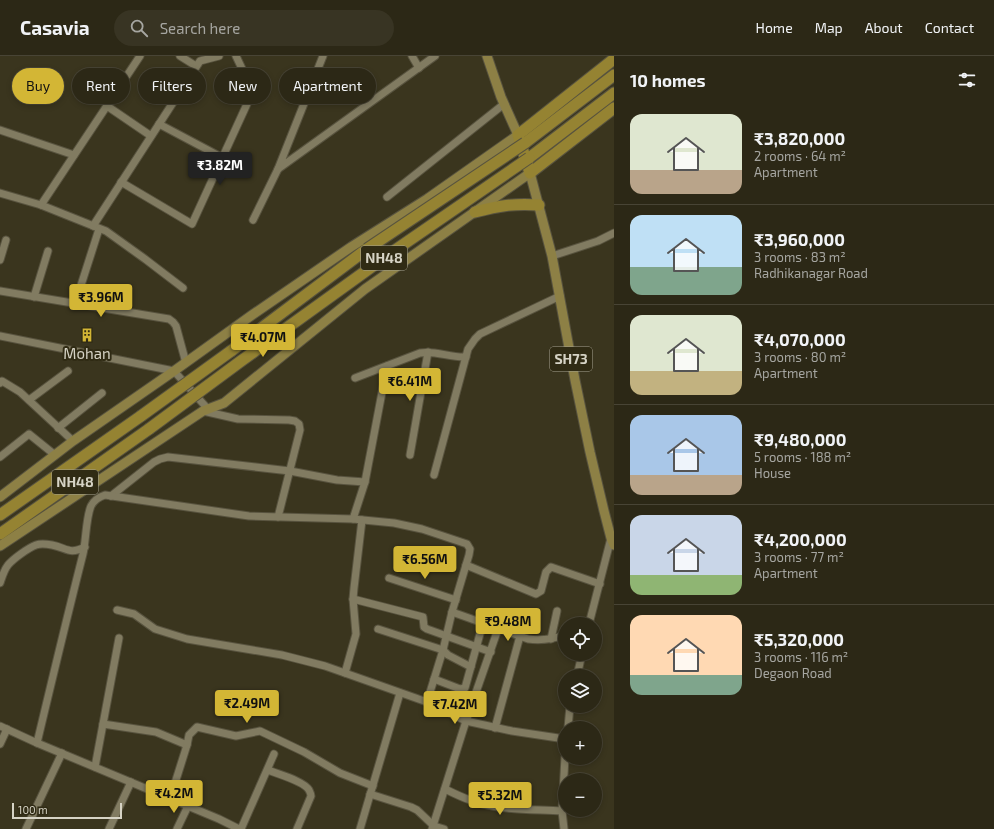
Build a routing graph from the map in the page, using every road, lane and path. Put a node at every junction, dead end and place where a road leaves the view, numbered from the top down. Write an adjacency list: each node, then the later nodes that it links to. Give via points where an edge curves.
1 (140, 56): 15 (street)
2 (180, 56): 10 (street)
3 (220, 56): 10 (street, via 200,61)
4 (236, 56): 22 (street, via 250,88 247,104)
5 (324, 56): 23 (street)
6 (412, 56): 11 (street)
7 (435, 56): 11 (street)
8 (487, 56): 14 (main road, SH73)
9 (614, 59): 19 (highway)
10 (196, 66): 17 (street)
11 (419, 68): 23 (street)
12 (614, 75): 65 (highway, NH48, bridge, via 525,143 367,249 148,411)
13 (614, 93): 69 (highway, NH48, bridge, via 529,158 388,255 150,429)
14 (504, 104): 19 (main road, SH73); 27 (street)
15 (107, 106): 20 (street); 21 (street)
16 (614, 108): 24 (highway)
17 (159, 124): 20 (street); 22 (street)
18 (0, 130): 21 (street)
19 (518, 135): 24 (highway, SH73); 46 (main road, via 427,199 351,247)
20 (151, 136): 25 (street)
21 (74, 155): 28 (street)
22 (223, 158): 25 (street, via 192,224)
23 (278, 169): 31 (street)
24 (530, 173): 29 (main road, SH73); 30 (main road)
25 (121, 182): 32 (street)
26 (0, 193): 28 (street)
27 (387, 197)
28 (41, 205): 32 (street)
29 (539, 206): 30 (highway, via 505,204); 36 (main road, SH73)
30 (475, 212): 54 (main road, via 365,290 224,402)
31 (253, 220)
32 (96, 228): 38 (street, via 106,231); 42 (street)
33 (614, 233): 36 (street, via 598,242)
34 (6, 240): 37 (street)
35 (48, 251): 41 (street)
36 (552, 256): 40 (main road, SH73)
37 (0, 260)
38 (183, 288)
39 (0, 291): 41 (street)
40 (560, 296): 45 (street, via 480,334 468,349); 70 (main road, SH73, via 590,452)
41 (34, 297): 42 (street)
42 (74, 304): 46 (street, via 169,319 176,326)
43 (0, 336): 49 (street)
44 (428, 352): 45 (street); 47 (street); 58 (street)
45 (466, 357): 61 (street)
46 (186, 363): 49 (main road)
47 (387, 366): 50 (street); 62 (street)
48 (68, 371): 53 (street)
49 (174, 371): 54 (street); 56 (main road)
50 (355, 378)
51 (0, 383): 53 (street, via 2,381)
52 (102, 393): 55 (street)
53 (29, 400): 55 (street)
54 (205, 410): 60 (street, via 238,419 270,418 295,421 299,424 300,430); 71 (main road)
55 (58, 428): 56 (street)
56 (73, 441): 57 (main road)
57 (55, 455): 59 (street, via 29,434); 64 (main road)
58 (410, 455)
59 (0, 457)
60 (290, 471): 62 (street, via 337,480); 63 (street, via 160,459); 66 (street)
61 (434, 475)
62 (366, 482): 67 (street)
63 (111, 496): 66 (street, via 249,516); 72 (street, via 100,496 91,506)
64 (0, 497)
65 (0, 515)
66 (278, 517): 67 (street)
67 (353, 519): 68 (street)
68 (362, 520): 73 (street, via 422,529 467,544 470,549); 78 (street)
69 (0, 534)
70 (612, 542): 77 (street)
71 (0, 546)
72 (85, 547): 74 (street, via 71,551 53,545 36,545); 106 (street)
73 (466, 565): 77 (street, via 536,594 541,591 546,572 551,567); 79 (street)
74 (2, 570): 76 (street)
75 (389, 578): 79 (street)
76 (0, 582)
77 (600, 584): 83 (street)
78 (353, 600): 87 (street, via 423,618 424,627); 96 (street, via 356,634)
79 (456, 600): 81 (street)
80 (117, 610): 96 (street, via 134,614 155,629 187,639 296,658)
81 (452, 612): 84 (street); 87 (street)
82 (557, 612): 91 (street)
83 (591, 617)
84 (483, 623): 86 (street); 92 (street)
85 (378, 629): 93 (street)
86 (498, 629): 88 (street); 94 (street)
87 (446, 635): 92 (street); 93 (street)
88 (520, 636): 91 (street, via 537,640); 103 (street)
89 (558, 637): 91 (street)
90 (119, 638): 101 (street)
91 (551, 639)
92 (477, 646): 94 (street); 95 (street)
93 (443, 650): 95 (street); 97 (street)
94 (491, 652): 100 (street)
95 (471, 667): 97 (street, via 463,689)
96 (345, 673): 98 (street)
97 (434, 679): 99 (street)
98 (400, 693): 99 (street); 114 (street)
99 (427, 702): 100 (street)
100 (466, 722): 103 (street); 115 (street)
101 (103, 724): 108 (street, via 156,732); 111 (street)
102 (0, 726): 104 (street)
103 (495, 728): 105 (street)
104 (7, 729): 106 (street); 107 (street)
105 (558, 738)
106 (37, 743): 109 (street)
107 (0, 744)
108 (187, 745): 114 (street, via 189,735 197,727 236,736 260,731 340,773); 117 (street)
109 (62, 754): 111 (street); 122 (street)
110 (274, 754): 112 (street)
111 (95, 767): 113 (street)
112 (268, 770): 125 (street); 126 (street, via 298,782 310,791 311,796)
113 (131, 782): 117 (street); 123 (street)
114 (372, 786): 116 (street)
115 (445, 789): 119 (street, via 489,805 518,810); 121 (street)
116 (370, 794): 121 (street, via 417,810); 127 (street)
117 (170, 798): 118 (street)
118 (188, 806): 124 (street); 125 (street)
119 (558, 811)
120 (563, 817): 129 (street)
121 (433, 827): 128 (street)
122 (26, 829)
123 (109, 829)
124 (178, 829)
125 (240, 829)
126 (297, 829)
127 (360, 829)
128 (444, 829)
129 (564, 829)

